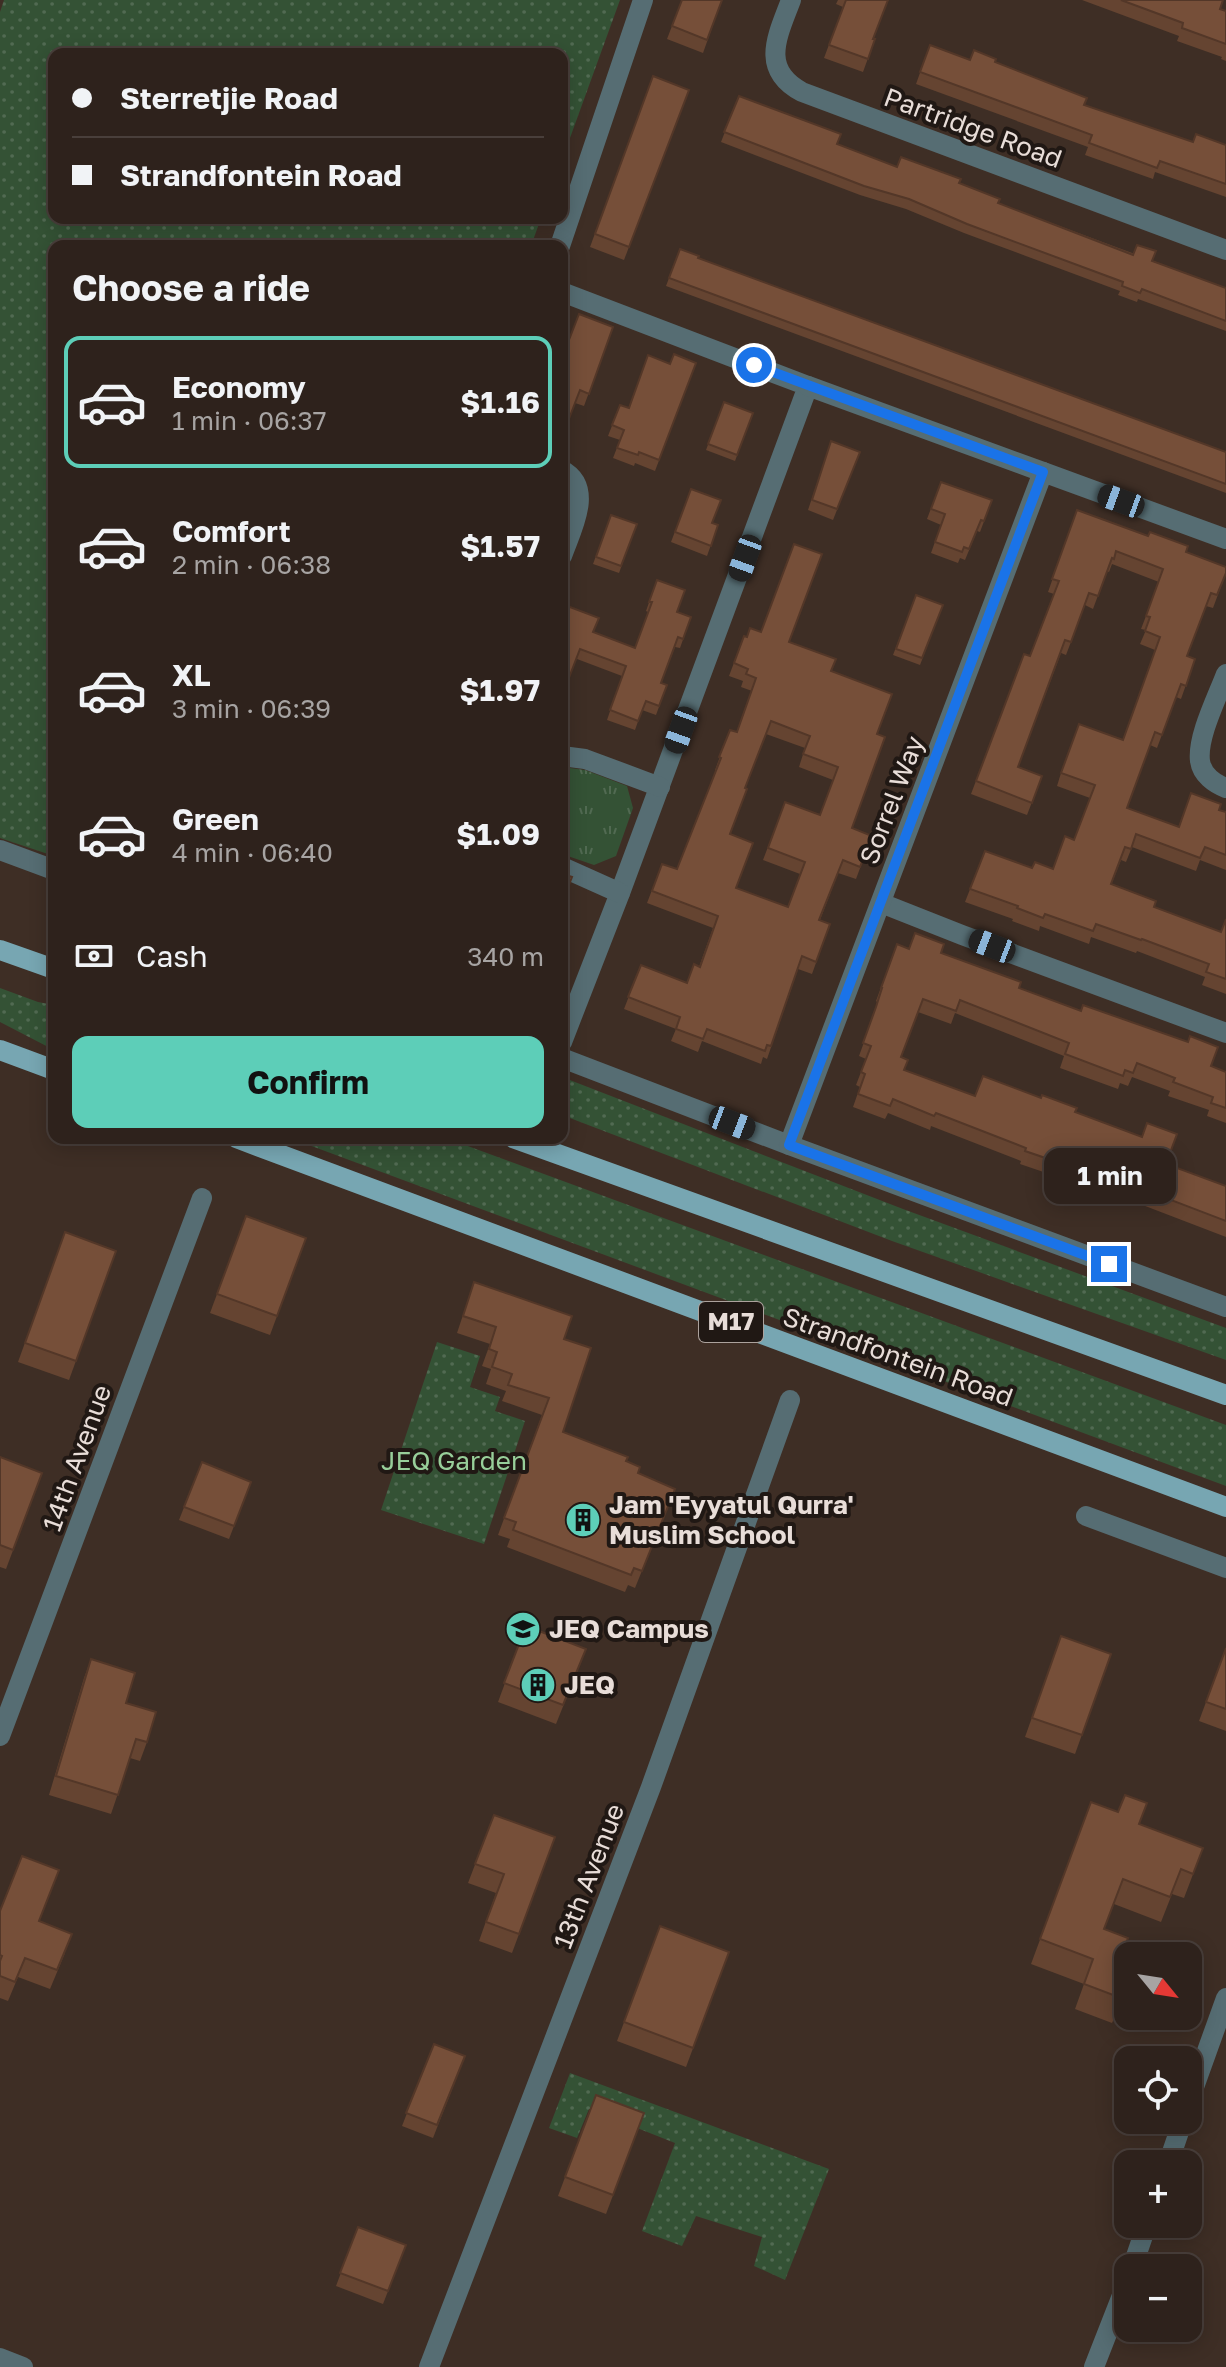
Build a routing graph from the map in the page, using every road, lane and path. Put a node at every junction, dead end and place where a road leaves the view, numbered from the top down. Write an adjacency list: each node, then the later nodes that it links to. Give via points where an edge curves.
1 (643, 0): 3 (street)
2 (791, 0): 4 (street, Partridge Road, via 774,51 776,65 790,86)
3 (568, 222)
4 (1226, 250)
5 (568, 294): 6 (street)
6 (808, 386): 7 (street); 13 (street)
7 (1043, 472): 10 (street); 19 (street, Sorrel Way)
8 (568, 474): 9 (street, via 580,495)
9 (568, 538)
10 (1226, 539)
11 (1226, 674): 14 (street, via 1202,738 1200,761 1206,775)
12 (568, 757): 13 (street)
13 (660, 787): 18 (street)
14 (1226, 788)
15 (0, 850): 16 (street)
16 (48, 868)
17 (568, 870): 18 (street)
18 (620, 893): 22 (street)
19 (881, 903): 23 (street); 29 (street, Sorrel Way)
20 (0, 950): 21 (main road)
21 (48, 967)
22 (568, 1027)
23 (1226, 1033)
24 (0, 1050): 26 (main road)
25 (568, 1060): 29 (street)
26 (48, 1068)
27 (252, 1144): 34 (main road, Strandfontein Road / M17)
28 (530, 1144): 32 (main road)
29 (789, 1145): 31 (street)
30 (202, 1198): 37 (street, 14th Avenue)
31 (1226, 1307)
32 (1226, 1395)
33 (790, 1400): 43 (street, 13th Avenue, via 651,1787)
34 (1226, 1507)
35 (1086, 1516): 36 (street)
36 (1226, 1568)
37 (0, 1736)
38 (1226, 1998): 39 (street)
39 (1202, 2065)
40 (1114, 2316): 44 (street)
41 (0, 2358): 42 (street)
42 (23, 2367)
43 (429, 2367)
44 (1094, 2367)

